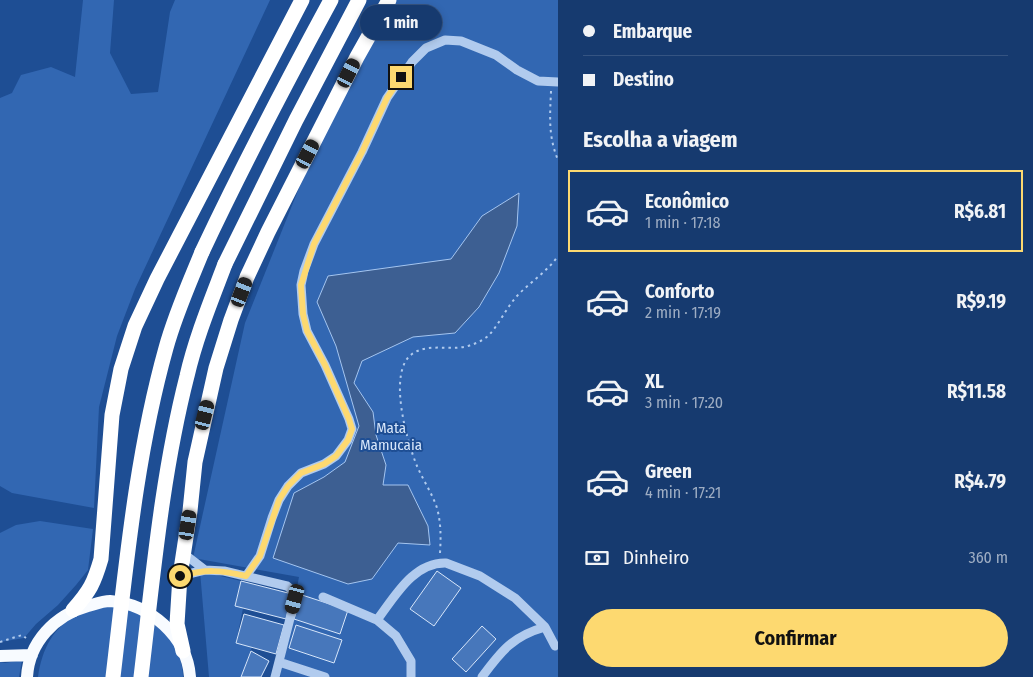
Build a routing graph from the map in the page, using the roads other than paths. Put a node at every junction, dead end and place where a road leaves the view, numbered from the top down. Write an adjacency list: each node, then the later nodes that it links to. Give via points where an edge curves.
1 (302, 0): 11 (highway, via 135,326 121,370 112,415 101,559 88,595)
2 (330, 0): 20 (highway, bridge, via 202,252 166,347 140,463)
3 (359, 0): 21 (highway, bridge, via 225,264 202,324 176,422)
4 (389, 0): 6 (highway, via 268,232 231,320 216,368 195,462)
5 (555, 82): 9 (lane, via 538,81 496,55 461,41 445,40 426,48 412,62 387,98 314,244 301,285 307,331 352,429 336,456 301,473 288,486 279,500 260,556)
6 (183, 553): 7 (lane); 8 (highway)
7 (205, 570): 8 (lane); 9 (lane)
8 (180, 576): 16 (highway, via 177,624)
9 (246, 576): 18 (lane, via 287,586 295,595)
10 (323, 597): 12 (lane)
11 (73, 610): 15 (main road, via 48,628); 16 (main road, via 109,601 124,604 148,613 175,635)
12 (377, 620): 13 (lane, via 412,575 446,563 480,576 515,598); 25 (lane, via 396,636 405,649 411,661)
13 (545, 628): 14 (lane); 26 (lane, via 516,639)
14 (555, 646)
15 (34, 650): 17 (main road); 19 (main road)
16 (183, 651): 22 (main road)
17 (0, 656)
18 (279, 662): 23 (lane); 24 (lane)
19 (27, 677)
20 (113, 677)
21 (141, 677)
22 (190, 677)
23 (275, 677)
24 (325, 677)
25 (411, 677)
26 (482, 677)

